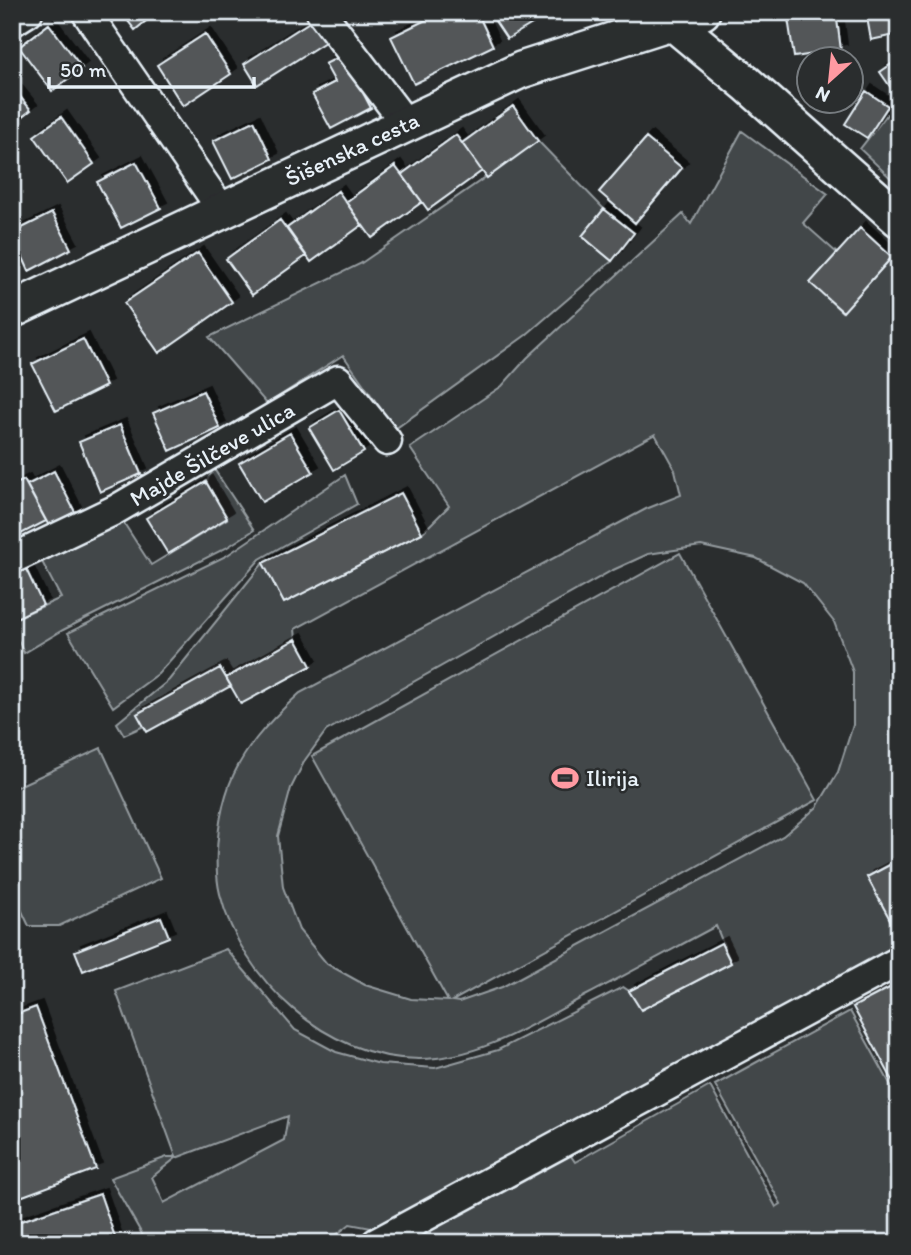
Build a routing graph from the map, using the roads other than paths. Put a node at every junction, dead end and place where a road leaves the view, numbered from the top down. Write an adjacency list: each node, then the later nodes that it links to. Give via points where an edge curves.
1 (28, 12): 5 (street)
2 (86, 12): 7 (street)
3 (321, 12): 6 (street)
4 (687, 17): 6 (main road, Šišenska cesta, via 521,70); 8 (main road, via 747,84)
5 (12, 22)
6 (406, 124): 7 (main road, Šišenska cesta)
7 (222, 211): 9 (main road, Šišenska cesta)
8 (899, 219)
9 (12, 310)
10 (387, 441): 11 (street, Majde Šilčeve ulica, via 338,380 115,510)
11 (12, 559)
12 (899, 961): 13 (street)
13 (376, 1243)

